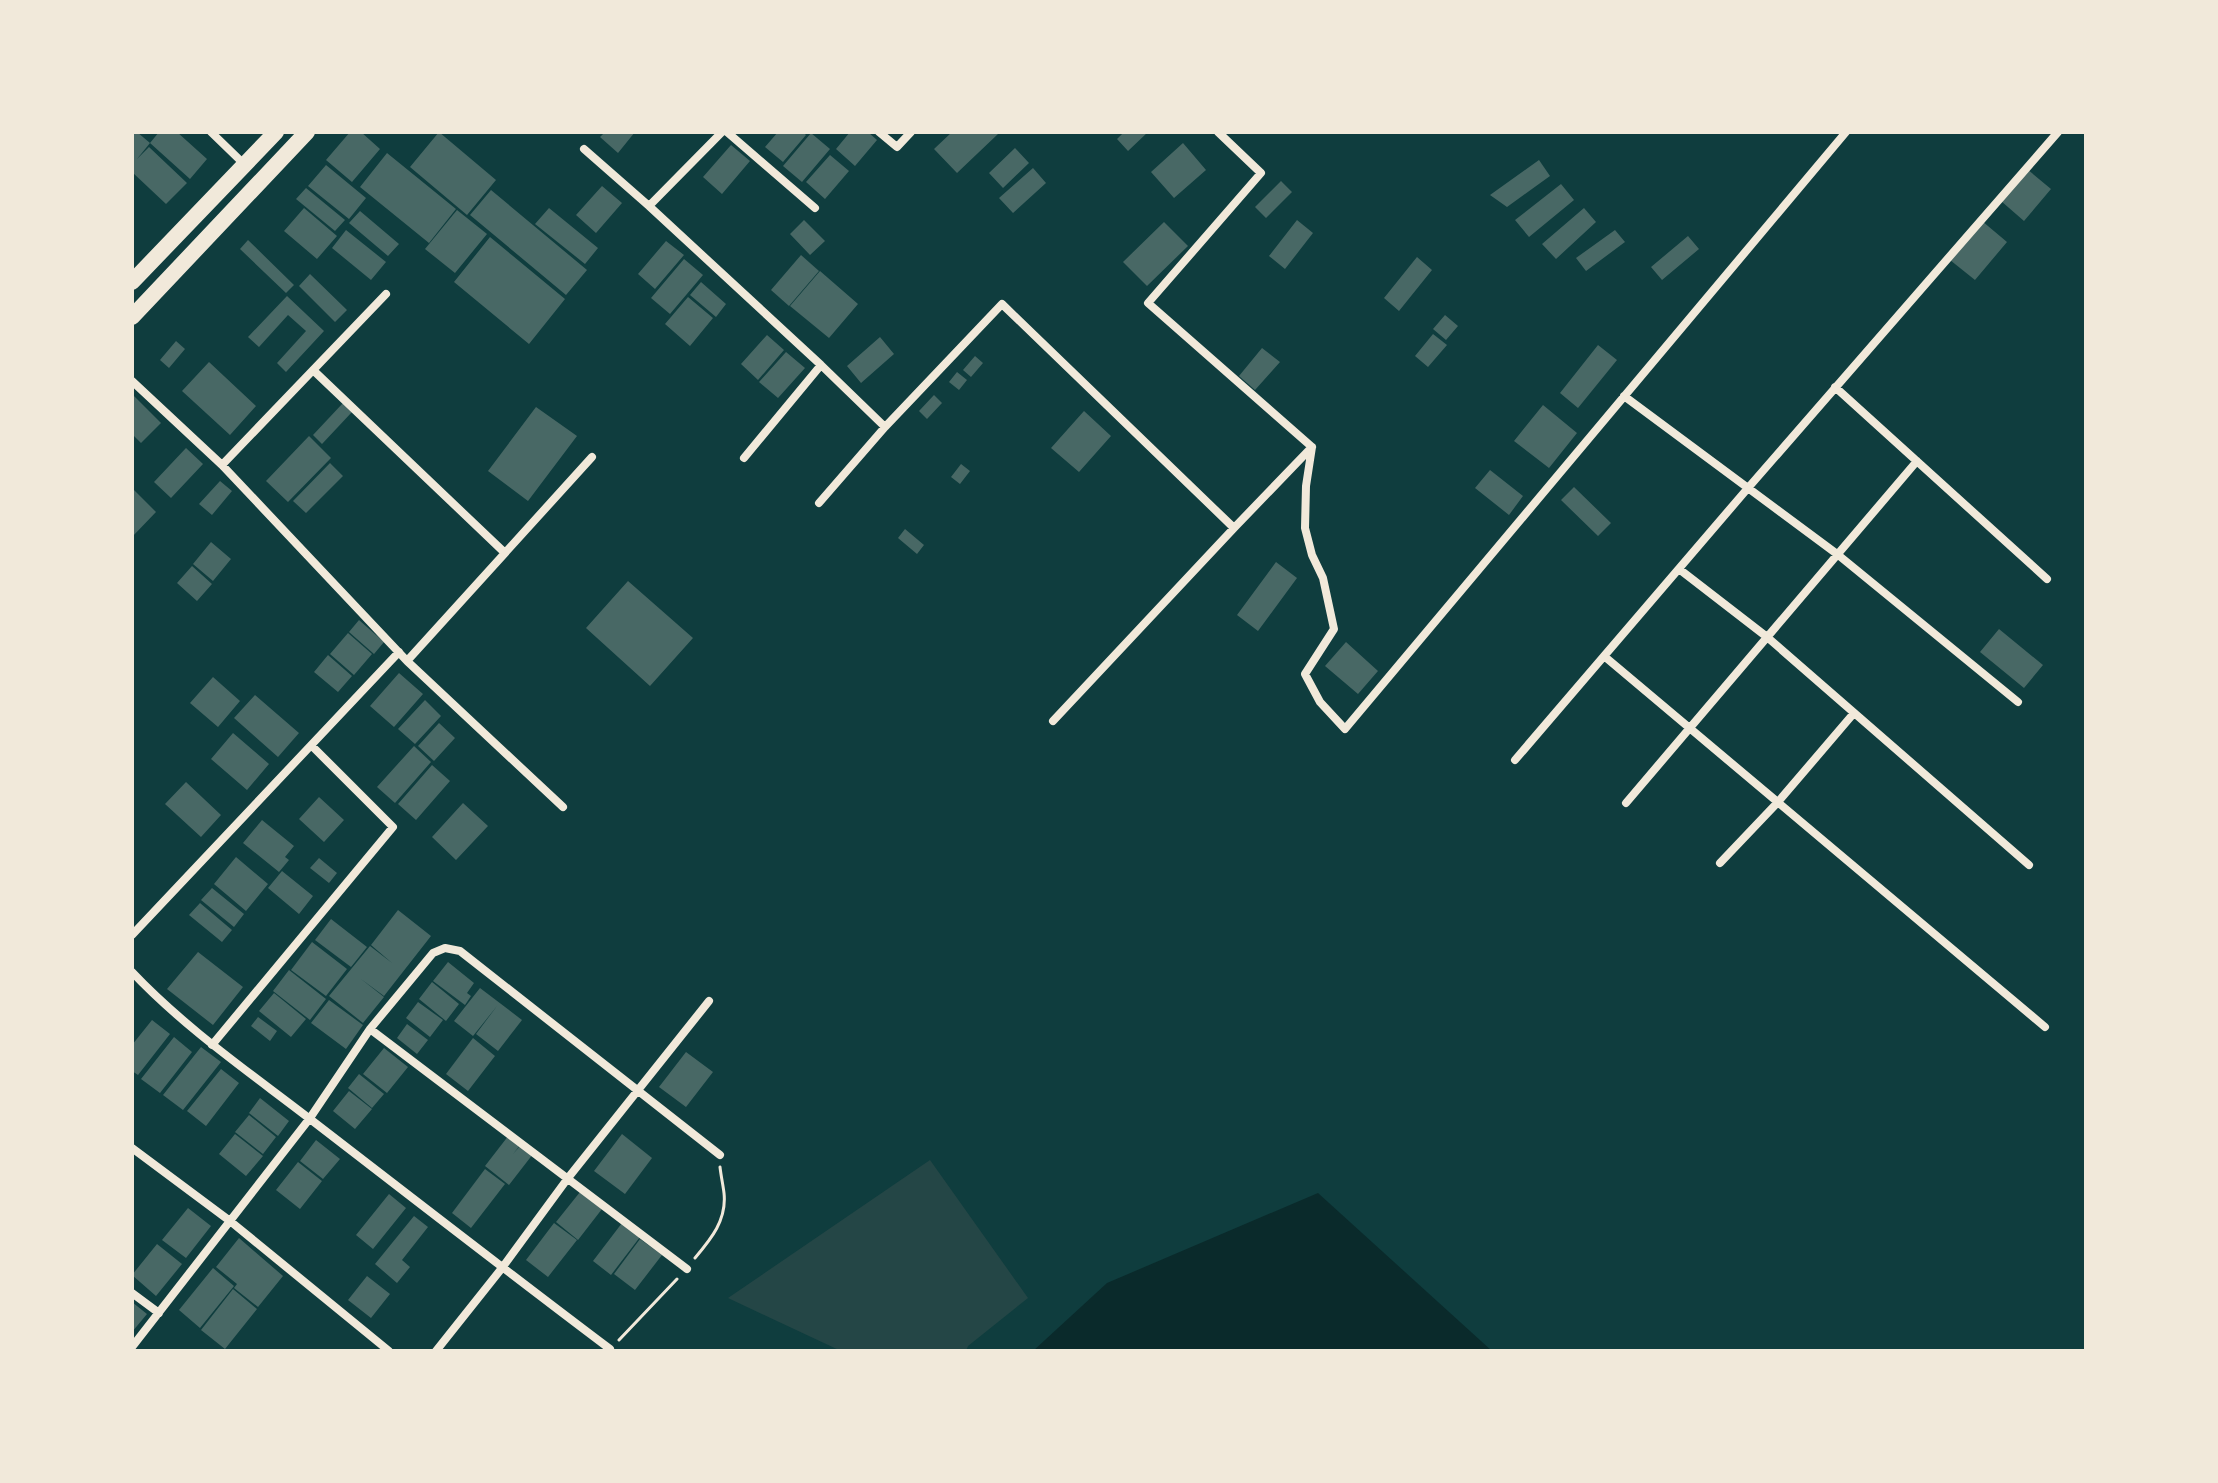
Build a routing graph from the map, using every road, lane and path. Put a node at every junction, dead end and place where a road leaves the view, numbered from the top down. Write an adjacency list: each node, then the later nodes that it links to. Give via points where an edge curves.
1 (211, 132): 11 (street)
2 (276, 132): 11 (main road)
3 (307, 132): 16 (main road)
4 (725, 132): 12 (street); 13 (street)
5 (879, 132): 6 (street, via 897,147)
6 (911, 132)
7 (1218, 132): 23 (street, via 1261,173 1148,303)
8 (1846, 132): 21 (street)
9 (2058, 132): 20 (street)
10 (584, 149): 12 (street)
11 (245, 165): 14 (main road)
12 (649, 206): 17 (street)
13 (815, 208)
14 (132, 282)
15 (386, 294): 18 (street)
16 (132, 317)
17 (821, 365): 22 (street); 25 (street)
18 (313, 370): 27 (street); 31 (street)
19 (132, 381): 27 (street)
20 (1835, 387): 26 (street); 28 (street)
21 (1624, 396): 23 (street, via 1345,729 1320,702 1305,674 1334,629 1305,528); 28 (street)
22 (885, 427): 29 (street); 30 (street, via 1002,304)
23 (1312, 447): 30 (street)
24 (592, 457): 31 (street)
25 (744, 458)
26 (1917, 461): 32 (street); 34 (street)
27 (222, 465): 36 (street)
28 (1748, 488): 32 (street); 33 (street)
29 (819, 503)
30 (1234, 528): 41 (street)
31 (505, 553): 38 (street)
32 (1837, 554): 35 (street); 39 (street)
33 (1679, 569): 35 (street); 37 (street)
34 (2047, 579)
35 (1767, 637): 40 (street); 42 (street)
36 (399, 652): 38 (street); 43 (street)
37 (1604, 656): 42 (street); 44 (street)
38 (407, 661): 47 (street)
39 (2018, 702)
40 (1854, 713): 45 (street); 49 (street)
41 (1053, 721)
42 (1689, 728): 45 (street); 46 (street)
43 (312, 746): 50 (street); 55 (street, via 393,827)
44 (1515, 760)
45 (1778, 802): 48 (street); 53 (street)
46 (1626, 803)
47 (563, 807)
48 (1720, 863)
49 (2029, 865)
50 (132, 935)
51 (132, 972): 55 (street)
52 (709, 1001): 56 (street)
53 (2045, 1027)
54 (370, 1029): 56 (street, via 433,953 445,948 460,951); 57 (street); 60 (street)
55 (212, 1045): 57 (street)
56 (637, 1090): 59 (street); 60 (street)
57 (310, 1118): 61 (street); 62 (street)
58 (132, 1148): 61 (street)
59 (720, 1155)
60 (568, 1178): 62 (street); 63 (street)
61 (230, 1221): 65 (street); 68 (street)
62 (502, 1268): 67 (street); 69 (street)
63 (687, 1269)
64 (132, 1293): 65 (street)
65 (159, 1313): 66 (street)
66 (132, 1347)
67 (610, 1349)
68 (389, 1351)
69 (436, 1351)

